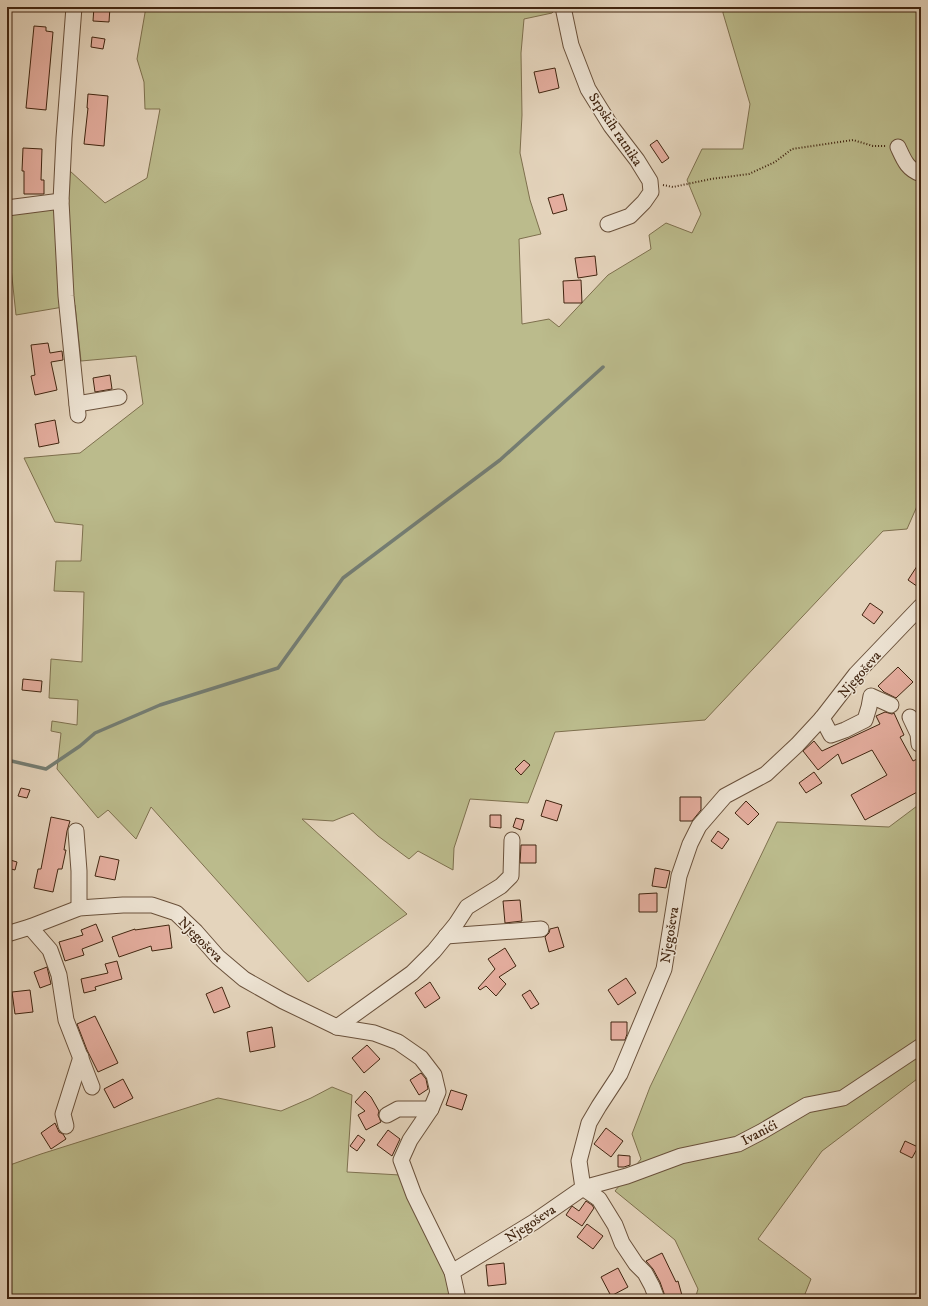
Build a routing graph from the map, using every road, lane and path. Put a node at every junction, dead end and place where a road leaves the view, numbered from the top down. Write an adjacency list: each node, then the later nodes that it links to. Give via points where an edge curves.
1 (74, 7): 6 (street)
2 (563, 7): 5 (street, Srpskih ratnika, via 571,45 588,89)
3 (898, 147): 4 (street, via 907,165); 5 (path, via 873,146 852,140 792,149 775,162 749,174 673,187)
4 (921, 174)
5 (650, 181): 8 (street, via 650,192 644,202 630,216)
6 (61, 201): 7 (street); 9 (street, via 66,296 78,410)
7 (7, 208)
8 (608, 224)
9 (119, 397)
10 (921, 606): 13 (street, Njegoševa, via 856,674)
11 (891, 705): 13 (street, via 871,696 865,720 831,735)
12 (910, 717): 14 (street, via 918,734)
13 (822, 718): 29 (street, Njegoševa, via 766,774 725,796 699,826 679,876 664,969 620,1074 592,1118 585,1136 579,1161)
14 (919, 744)
15 (76, 831): 17 (street)
16 (512, 840): 21 (street, via 511,876 501,886 467,907)
17 (79, 908): 18 (street, Njegoševa); 22 (street, Njegoševa, via 152,905 176,913 218,957 244,979)
18 (30, 927): 20 (street, Njegoševa); 24 (street, via 50,950 59,975 66,1020)
19 (541, 929): 21 (street)
20 (7, 934)
21 (446, 936): 22 (street, via 412,973)
22 (337, 1027): 26 (street, Njegoševa, via 374,1033 398,1042 421,1058 434,1076 438,1092)
23 (921, 1046): 29 (street, Ivanići, via 843,1098 807,1105 738,1144 681,1156 627,1176)
24 (81, 1057): 25 (street); 28 (street, via 63,1114)
25 (92, 1087)
26 (431, 1109): 27 (street, via 398,1110); 30 (street, Njegoševa, via 410,1140 401,1160 414,1195)
27 (387, 1115)
28 (66, 1126)
29 (583, 1188): 30 (street, Njegoševa, via 534,1222); 32 (street, via 599,1199 615,1225 622,1243 645,1273)
30 (452, 1272): 31 (street, Njegoševa)
31 (458, 1299)
32 (657, 1299)

